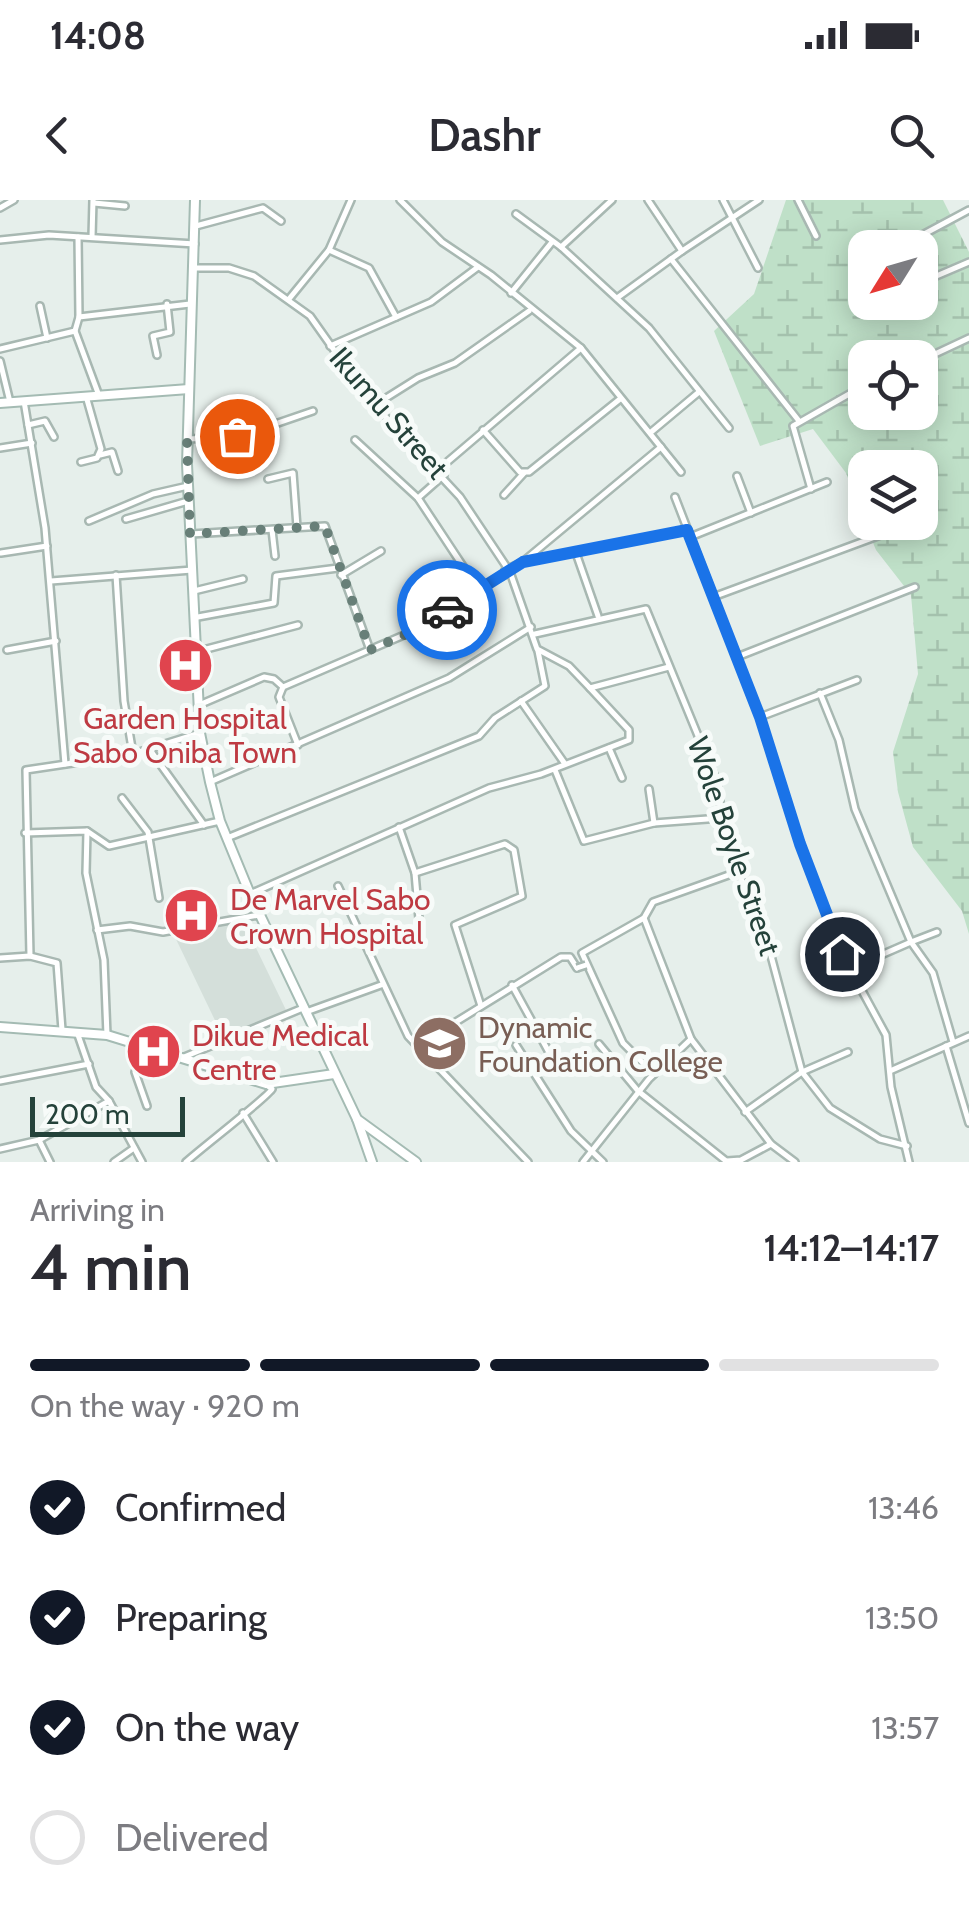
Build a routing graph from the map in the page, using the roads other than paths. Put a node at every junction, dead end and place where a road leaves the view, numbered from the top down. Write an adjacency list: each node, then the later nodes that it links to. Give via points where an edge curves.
1 (14, 200): 12 (street)
2 (195, 200): 17 (main road)
3 (351, 200): 26 (street)
4 (400, 200): 30 (street)
5 (612, 200): 25 (street)
6 (648, 200): 27 (street)
7 (722, 200): 15 (street)
8 (759, 200): 15 (street)
9 (798, 200): 20 (street)
10 (93, 201): 11 (street); 21 (street)
11 (125, 206)
12 (0, 208)
13 (969, 210): 18 (street)
14 (516, 214): 23 (street)
15 (730, 220): 27 (street); 32 (street)
16 (281, 221): 17 (street, via 263,208)
17 (196, 226): 24 (main road)
18 (932, 230)
19 (78, 236): 21 (street); 22 (street); 41 (street)
20 (816, 236)
21 (92, 238): 24 (street)
22 (0, 240)
23 (552, 242): 25 (street); 34 (street)
24 (194, 244): 31 (main road)
25 (562, 247): 36 (street)
26 (328, 250): 35 (street); 42 (street, via 369,268)
27 (682, 251): 28 (street)
28 (671, 259): 36 (street); 62 (street)
29 (969, 262): 33 (street)
30 (478, 267): 34 (street); 42 (street, via 431,302)
31 (195, 268): 35 (street, Ikumu Street, via 238,270); 38 (main road)
32 (758, 268)
33 (938, 275)
34 (512, 293): 40 (street)
35 (289, 299): 46 (street, Ikumu Street)
36 (616, 299): 53 (street)
37 (168, 304): 38 (street); 41 (street); 50 (street, via 170,332 153,336)
38 (194, 304): 52 (main road)
39 (40, 306): 44 (street)
40 (530, 310): 47 (street); 60 (street, via 484,345)
41 (79, 317): 43 (street)
42 (396, 317): 46 (street)
43 (75, 331): 44 (street); 54 (street)
44 (46, 338): 48 (street)
45 (969, 338): 49 (street)
46 (330, 346): 60 (street, Ikumu Street)
47 (581, 348): 57 (street); 65 (street)
48 (0, 350)
49 (938, 353)
50 (157, 355)
51 (0, 361): 59 (street)
52 (188, 389): 54 (main road); 68 (main road)
53 (699, 392): 64 (street); 66 (street)
54 (98, 394): 56 (main road)
55 (848, 394): 62 (street)
56 (86, 396): 58 (main road); 73 (street)
57 (620, 398): 66 (street); 78 (street)
58 (24, 401): 59 (main road); 63 (street)
59 (5, 402)
60 (375, 406): 76 (street, Ikumu Street)
61 (314, 410): 68 (street, via 237,436)
62 (798, 421): 83 (street, via 791,430)
63 (28, 425): 67 (street, via 45,421); 70 (street)
64 (729, 428)
65 (484, 430): 76 (street); 78 (street)
66 (650, 433): 71 (street)
67 (54, 437)
68 (187, 439): 82 (main road)
69 (355, 440): 86 (street)
70 (33, 442): 72 (street); 96 (street)
71 (662, 447): 77 (street); 101 (street)
72 (0, 448)
73 (100, 455): 74 (street); 75 (street, via 112,452)
74 (81, 462)
75 (118, 471)
76 (441, 472): 86 (street); 104 (street, Ikumu Street)
77 (682, 472)
78 (524, 473): 84 (street)
79 (737, 476): 88 (street)
80 (268, 479): 91 (street, via 293,473)
81 (827, 482): 83 (street)
82 (188, 486): 87 (main road); 90 (street)
83 (811, 489): 88 (street)
84 (504, 495)
85 (675, 496): 93 (street)
86 (418, 498): 109 (street)
87 (188, 501): 89 (street); 94 (main road)
88 (751, 512): 93 (street)
89 (126, 519)
90 (89, 521)
91 (298, 527): 92 (street); 103 (street, via 325,526)
92 (272, 530): 94 (street); 100 (street)
93 (689, 533): 99 (street); 111 (street)
94 (190, 534): 102 (main road)
95 (867, 540): 111 (street)
96 (47, 546): 98 (street); 107 (street)
97 (381, 551): 103 (street)
98 (1, 552)
99 (576, 553): 101 (street); 112 (street)
100 (275, 556)
101 (523, 562): 104 (street)
102 (192, 570): 105 (street); 110 (main road)
103 (339, 571): 113 (street, via 276,576 274,603); 119 (street)
104 (507, 571): 109 (street); 115 (street, Ikumu Street)
105 (116, 575): 107 (street); 134 (street)
106 (243, 579): 110 (street)
107 (51, 582): 116 (street)
108 (915, 587): 121 (street)
109 (478, 589): 119 (street, via 418,629)
110 (194, 592): 113 (main road)
111 (713, 598): 121 (street)
112 (598, 616): 115 (street, Wole Boyle Street); 122 (street, Wole Boyle Street, via 646,609)
113 (198, 617): 120 (main road)
114 (298, 625): 120 (street)
115 (534, 630): 117 (street, Ikumu Street); 131 (street, Wole Boyle Street, via 449,678)
116 (56, 641): 118 (street); 135 (street)
117 (538, 649): 125 (street); 127 (street, Ikumu Street, via 546,682)
118 (7, 650)
119 (370, 650): 124 (street)
120 (199, 651): 128 (main road)
121 (737, 657): 129 (street)
122 (669, 667): 125 (street); 142 (street, Wole Boyle Street, via 717,782)
123 (857, 680): 126 (street)
124 (283, 687): 128 (street, via 264,677); 131 (street, via 279,697)
125 (590, 688): 132 (street, via 632,736)
126 (820, 692): 129 (street); 161 (street, via 855,809)
127 (521, 701): 136 (street); 150 (street, via 483,730)
128 (198, 704): 130 (main road)
129 (760, 717): 165 (street)
130 (200, 733): 133 (street); 139 (main road)
131 (298, 745): 139 (street, Wole Boyle Street)
132 (609, 748): 136 (street); 138 (street)
133 (149, 749): 134 (street); 145 (street)
134 (134, 754): 135 (street)
135 (65, 764): 148 (street, via 24,773)
136 (566, 764): 137 (street)
137 (555, 769): 144 (street, via 584,842); 146 (street)
138 (622, 778)
139 (210, 782): 143 (main road)
140 (650, 788): 144 (street)
141 (122, 798): 149 (street)
142 (721, 818): 144 (street); 151 (street, Wole Boyle Street)
143 (220, 822): 145 (street); 150 (main road)
144 (654, 823)
145 (204, 825): 149 (street)
146 (398, 827): 152 (street); 154 (street)
147 (87, 831): 148 (street); 149 (street, via 110,846); 159 (street, via 86,873)
148 (25, 833): 162 (street)
149 (148, 838): 155 (street)
150 (227, 838): 154 (main road)
151 (737, 872): 157 (street, via 652,902); 186 (street, Wole Boyle Street, via 770,952)
152 (415, 874): 158 (street); 168 (street, via 505,844 514,850 522,896 456,924)
153 (338, 886): 166 (street)
154 (250, 894): 156 (main road)
155 (159, 898)
156 (259, 914): 159 (street, via 162,932 130,926); 169 (main road)
157 (644, 918): 164 (street, via 590,945 582,953); 175 (street)
158 (419, 919)
159 (97, 930): 173 (street)
160 (936, 932): 161 (street)
161 (911, 942): 165 (street); 178 (street, via 932,974)
162 (30, 956): 163 (street); 171 (street, via 57,963)
163 (0, 958)
164 (586, 965): 167 (street, bridge, via 577,968 561,956); 188 (street, via 623,1043)
165 (849, 969): 185 (street, via 886,1035)
166 (381, 985): 169 (street); 179 (street)
167 (512, 985): 168 (street); 182 (street)
168 (481, 1006): 179 (street)
169 (304, 1010): 183 (street); 187 (main road)
170 (0, 1027): 171 (main road)
171 (62, 1033): 172 (main road)
172 (78, 1034): 173 (main road); 184 (street)
173 (107, 1034): 180 (main road)
174 (969, 1036): 178 (street)
175 (691, 1039): 188 (street); 195 (street)
176 (516, 1044): 204 (street)
177 (599, 1044): 191 (street)
178 (950, 1044): 185 (street); 194 (street)
179 (417, 1046): 214 (street)
180 (144, 1047): 183 (main road); 193 (street, via 135,1072)
181 (848, 1052): 186 (street)
182 (551, 1056)
183 (182, 1058): 190 (main road)
184 (89, 1064): 189 (street); 192 (street)
185 (890, 1071): 201 (street)
186 (802, 1072): 195 (street); 201 (street, Wole Boyle Street, via 830,1108 880,1139)
187 (334, 1074): 190 (main road); 197 (main road)
188 (652, 1076): 191 (street)
189 (0, 1082)
190 (266, 1084): 196 (street, via 271,1095)
191 (638, 1091): 204 (street); 205 (street)
192 (109, 1102): 199 (street); 202 (street)
193 (148, 1106)
194 (967, 1111): 198 (street)
195 (745, 1112): 200 (street)
196 (243, 1113): 210 (street); 211 (street)
197 (357, 1118): 212 (main road); 213 (main road)
198 (969, 1123)
199 (39, 1140): 203 (street); 207 (street)
200 (771, 1144): 206 (street); 217 (street)
201 (907, 1146): 218 (street)
202 (134, 1148): 208 (street); 209 (street)
203 (0, 1149)
204 (591, 1152): 215 (street); 216 (street)
205 (727, 1160): 206 (street)
206 (740, 1160)
207 (50, 1162)
208 (114, 1162)
209 (142, 1162)
210 (186, 1162)
211 (273, 1162)
212 (372, 1162)
213 (416, 1162)
214 (528, 1162)
215 (583, 1162)
216 (603, 1162)
217 (795, 1162)
218 (909, 1162)

